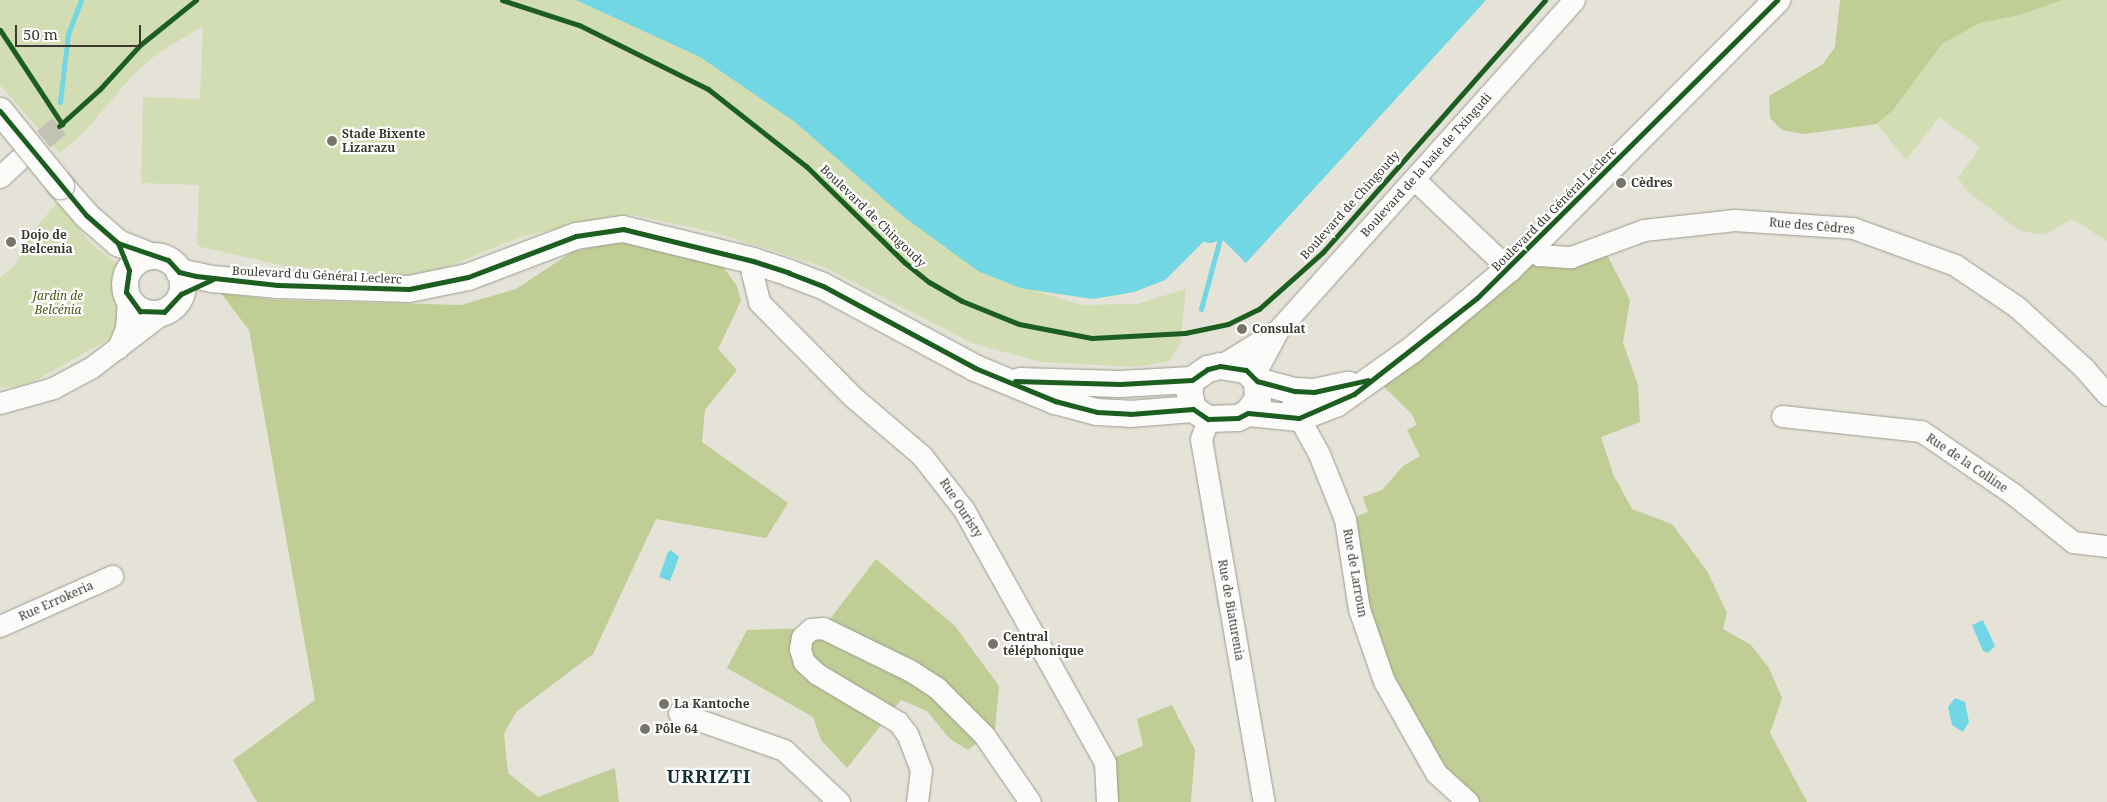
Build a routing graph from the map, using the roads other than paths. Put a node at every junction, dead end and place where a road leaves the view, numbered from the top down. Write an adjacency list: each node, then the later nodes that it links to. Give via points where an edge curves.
1 (1574, 0): 6 (street, Boulevard de la baie de Txingudi)
2 (1777, 0): 8 (main road, Boulevard du Général Leclerc)
3 (0, 112): 7 (main road, bridge, via 86,215)
4 (19, 159): 5 (street)
5 (0, 177)
6 (1414, 179): 11 (street); 15 (street, Boulevard de la baie de Txingudi)
7 (118, 243): 9 (main road); 12 (main road)
8 (1529, 249): 11 (main road, Boulevard du Général Leclerc); 22 (street, Rue des Cèdres, via 1539,255 1571,257 1644,230 1734,220 1853,228 1955,265 2017,307 2082,367)
9 (151, 256): 12 (main road, via 142,258); 13 (main road, via 168,260)
10 (753, 261): 13 (main road, Boulevard du Général Leclerc, via 623,229 576,236 468,277 409,289 213,279); 20 (main road, Boulevard du Général Leclerc, via 823,286 906,334 975,368); 35 (street, Rue Ouristy, via 752,272 759,302 853,397 922,456 964,510 1104,762)
11 (1509, 269): 18 (main road, Boulevard du Général Leclerc)
12 (129, 270): 14 (main road, via 125,286)
13 (175, 293): 14 (main road, via 140,310); 16 (street)
14 (128, 298): 16 (street, via 126,328)
15 (1278, 330): 17 (street); 21 (street)
16 (118, 348): 23 (street, via 96,365 53,388 31,397)
17 (1220, 366): 19 (main road, via 1208,369); 21 (main road, via 1246,370)
18 (1376, 378): 21 (main road, Boulevard du Général Leclerc, via 1314,392); 27 (main road, Boulevard du Général Leclerc, via 1336,404)
19 (1192, 380): 20 (main road, Boulevard du Général Leclerc, via 1120,384); 25 (main road, via 1189,390)
20 (1010, 381): 25 (main road, Boulevard du Général Leclerc, via 1056,401 1098,412)
21 (1264, 381): 24 (main road, via 1258,399); 27 (street, Rue de Larroun)
22 (2107, 395)
23 (0, 403)
24 (1248, 413): 25 (main road, via 1238,418); 27 (main road, Boulevard du Général Leclerc)
25 (1201, 414): 36 (street, Rue de Biaturenia, via 1201,439)
26 (1782, 416): 28 (street, Rue de la Colline, via 1920,431 2012,493 2073,542)
27 (1299, 418): 37 (street, Rue de Larroun, via 1319,454 1345,519 1358,609 1384,681 1436,773)
28 (2107, 546)
29 (112, 576): 30 (street, Rue Errokeria)
30 (0, 626)
31 (679, 714): 33 (street, via 784,750)
32 (1022, 798): 34 (street, via 984,735 937,688 911,671 822,628 811,629 802,637 800,649 804,662 817,674 898,722 907,734 921,770)
33 (839, 802)
34 (917, 802)
35 (1107, 802)
36 (1264, 802)
37 (1468, 802)

